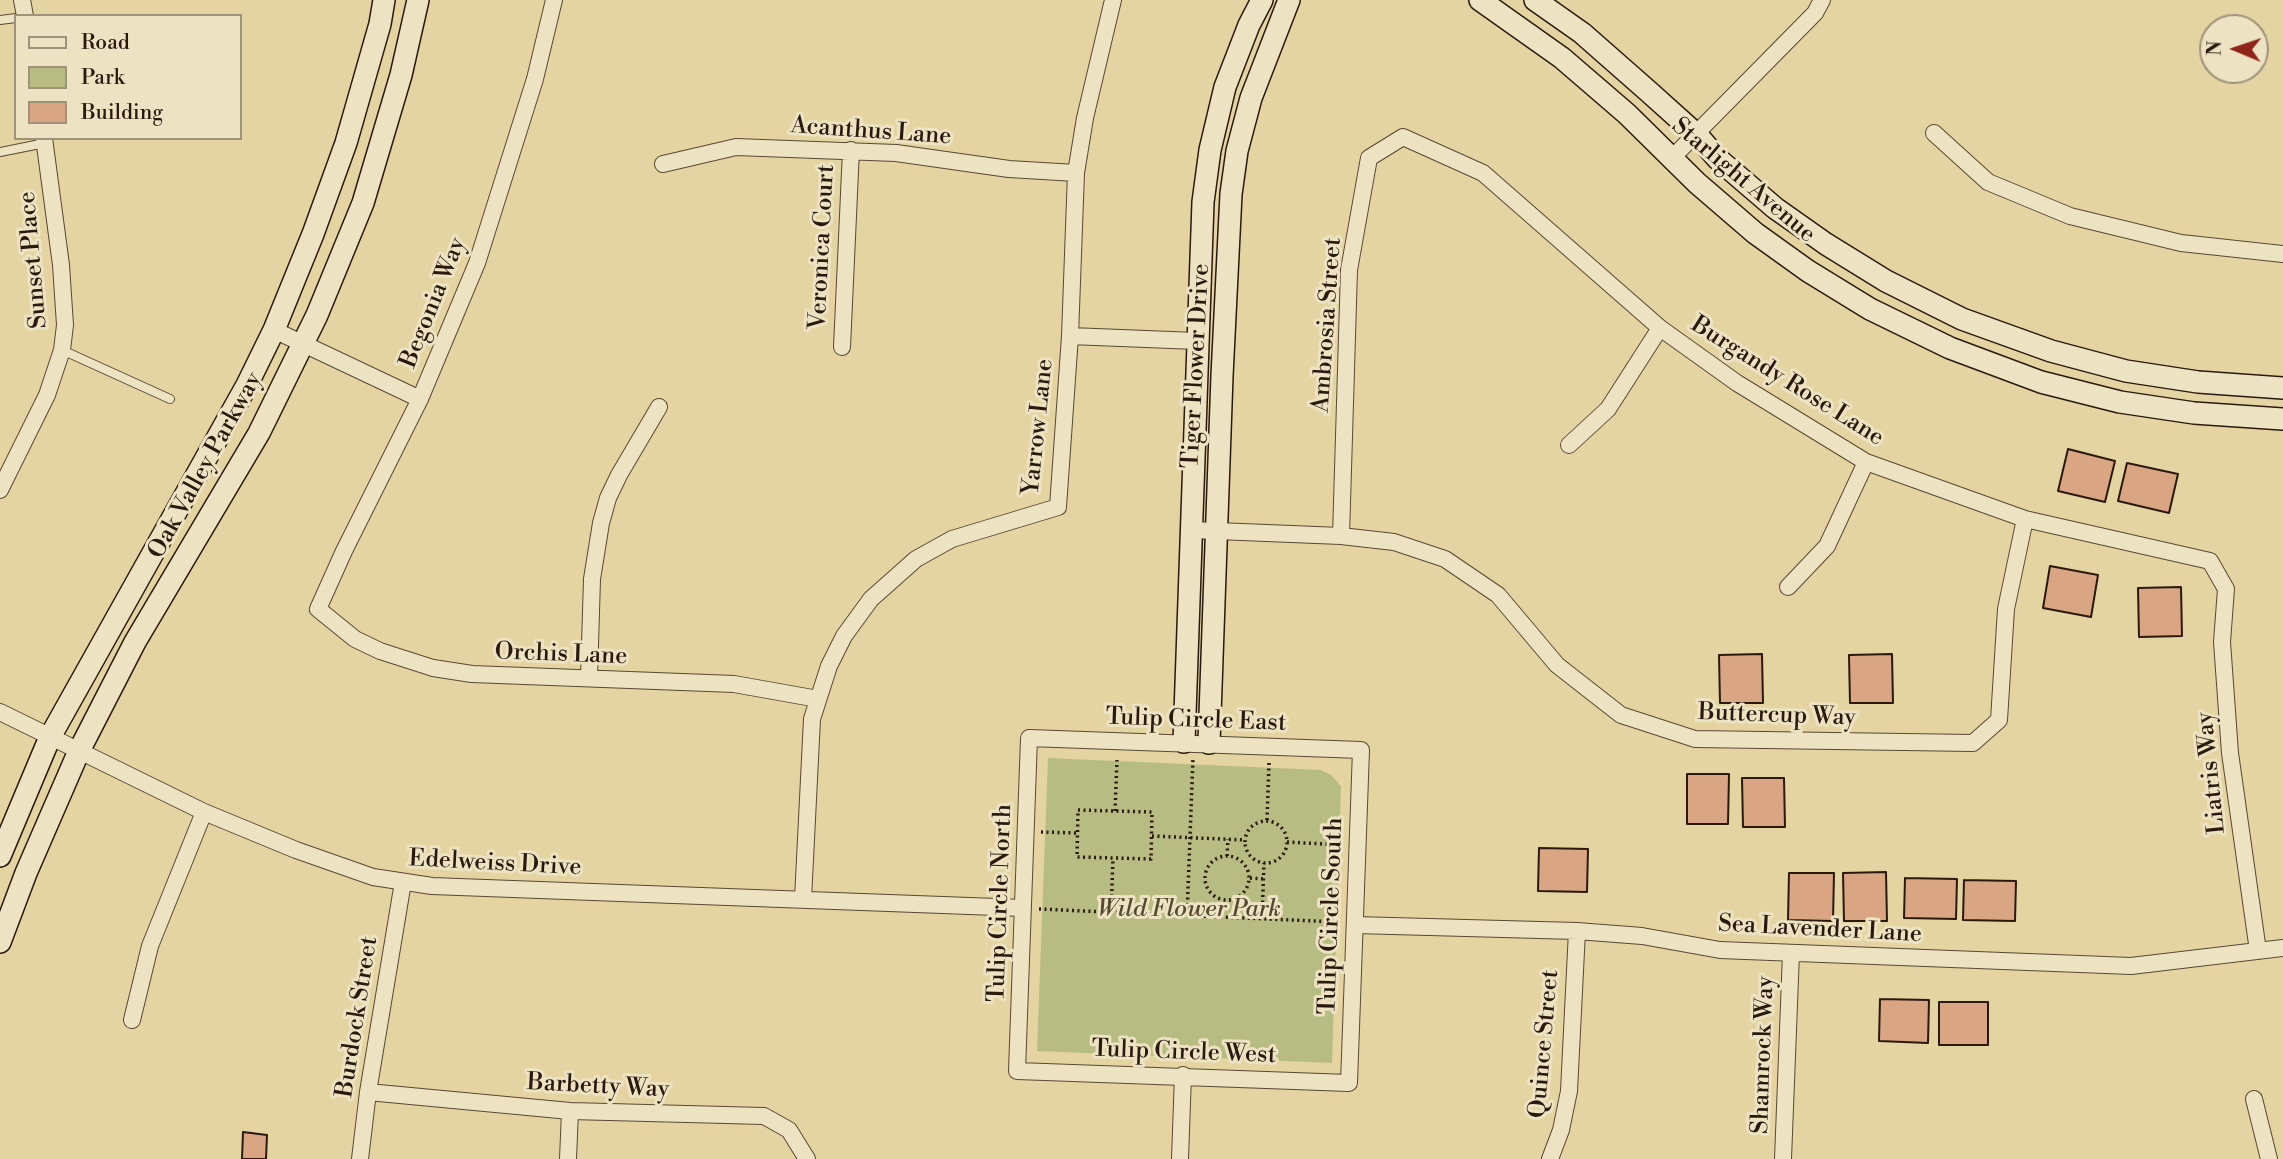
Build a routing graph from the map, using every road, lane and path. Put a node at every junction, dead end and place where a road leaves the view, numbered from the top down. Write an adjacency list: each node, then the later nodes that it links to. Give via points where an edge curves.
1 (384, 0): 21 (street, Oak Valley Parkway, via 346,144)
2 (418, 0): 24 (street, Oak Valley Parkway, via 363,203)
3 (554, 0): 29 (street, Begonia Way, via 524,116 477,263)
4 (1114, 0): 18 (street, Yarrow Lane)
5 (1262, 0): 23 (street, Tiger Flower Drive, via 1225,87 1210,150)
6 (1289, 0): 37 (street, Tiger Flower Drive, via 1251,98 1231,194)
7 (1480, 0): 16 (street, Starlight Avenue, via 1562,58)
8 (1535, 0): 11 (street, Starlight Avenue, via 1581,33)
9 (1822, 0): 11 (street, via 1815,13)
10 (1934, 133): 19 (street, via 1988,182 2070,216 2181,243)
11 (1696, 135): 16 (street); 27 (street, Starlight Avenue, via 1775,208 1826,244 1962,319 2051,351 2126,371)
12 (1403, 137): 20 (street, Burgandy Rose Lane, via 1483,173); 38 (street, Ambrosia Street, via 1369,158 1349,270)
13 (44, 141): 15 (lane); 26 (street, Sunset Place, via 61,265)
14 (851, 150): 17 (street, Acanthus Lane, via 737,147); 18 (street, Acanthus Lane); 25 (street, Veronica Court)
15 (0, 152)
16 (1673, 158): 31 (street, Starlight Avenue, via 1755,233 1808,271 1870,309 1950,348 2041,382 2120,402)
17 (663, 164)
18 (1076, 173): 22 (street, Yarrow Lane)
19 (2283, 254)
20 (1660, 328): 32 (street, via 1608,409); 33 (street, Burgandy Rose Lane, via 1737,383)
21 (274, 330): 24 (street); 45 (street, Oak Valley Parkway)
22 (1070, 336): 23 (street); 43 (street, Yarrow Lane, via 1058,507 952,539 908,565 871,599 844,636)
23 (1197, 341): 36 (street, Tiger Flower Drive)
24 (303, 344): 29 (street); 50 (street, Oak Valley Parkway, via 259,433 135,642)
25 (842, 347)
26 (62, 350): 28 (lane); 34 (street, Sunset Place, via 47,395)
27 (2283, 388)
28 (170, 399)
29 (420, 399): 41 (street, Begonia Way)
30 (659, 407): 42 (street, via 614,486 601,523 592,579)
31 (2283, 419)
32 (1569, 445)
33 (1867, 463): 35 (street, Burgandy Rose Lane); 39 (street, via 1827,546)
34 (0, 490)
35 (2025, 519): 38 (street, Buttercup Way, via 2006,609 1999,720 1973,743 1695,739 1621,715 1557,665 1498,596 1445,559 1394,542); 40 (street, Burgandy Rose Lane, via 2210,561)
36 (1192, 530): 37 (street, Buttercup Way); 47 (street, Tiger Flower Drive)
37 (1217, 531): 38 (street, Buttercup Way); 47 (street, Tiger Flower Drive)
38 (1341, 536)
39 (1788, 587)
40 (2226, 589): 80 (street, Liatris Way, via 2222,642 2230,753)
41 (318, 609): 42 (street, Orchis Lane, via 355,639 433,668)
42 (589, 678): 43 (street, Orchis Lane, via 734,684)
43 (818, 699): 70 (street, Yarrow Lane, via 811,719)
44 (0, 712): 45 (street, Edelweiss Drive)
45 (50, 737): 50 (street, Edelweiss Drive); 63 (street, Oak Valley Parkway)
46 (1029, 738): 47 (street, Tulip Circle East); 55 (street, Tulip Circle North)
47 (1196, 743): 48 (street, Tulip Circle East); 58 (path)
48 (1270, 747): 49 (street, Tulip Circle East); 54 (path)
49 (1361, 750): 62 (street, Tulip Circle South)
50 (79, 751): 52 (street, Edelweiss Drive); 78 (street, Oak Valley Parkway)
51 (1117, 760): 53 (path)
52 (204, 811): 69 (street, Edelweiss Drive, via 309,855); 82 (street, via 150,946)
53 (1115, 811): 56 (path, via 1078,810); 57 (path, via 1152,812)
54 (1267, 820): 60 (path, via 1253,824); 61 (path, via 1280,825)
55 (1026, 831): 56 (path); 71 (street, Tulip Circle North)
56 (1077, 833): 65 (path, via 1077,857)
57 (1152, 836): 58 (path); 65 (path, via 1151,859)
58 (1190, 837): 59 (path); 73 (path)
59 (1228, 839): 60 (path); 64 (path)
60 (1245, 839): 66 (path, via 1246,851)
61 (1287, 842): 62 (path); 66 (path, via 1281,857)
62 (1358, 846): 76 (street, Tulip Circle South)
63 (0, 856)
64 (1227, 856): 67 (path, via 1245,863); 67 (path, via 1207,868 1205,883 1213,895 1234,900 1246,891)
65 (1113, 858): 72 (path)
66 (1264, 863): 68 (path)
67 (1250, 878): 68 (path)
68 (1263, 879): 74 (path)
69 (403, 882): 70 (street, Edelweiss Drive); 86 (street, Burdock Street)
70 (803, 899): 71 (street, Edelweiss Drive)
71 (1023, 908): 72 (path); 83 (street, Tulip Circle North)
72 (1111, 913): 73 (path)
73 (1187, 916): 74 (path)
74 (1262, 919): 75 (path)
75 (1337, 922)
76 (1355, 925): 77 (street, Sea Lavender Lane); 85 (street, Tulip Circle South)
77 (1577, 931): 81 (street, Sea Lavender Lane, via 1642,936 1720,950); 93 (street, Quince Street, via 1569,1091)
78 (0, 942)
79 (2283, 948): 80 (street, Sea Lavender Lane)
80 (2258, 951): 81 (street, Sea Lavender Lane, via 2131,966)
81 (1791, 953): 94 (street, Shamrock Way)
82 (132, 1020)
83 (1017, 1071): 84 (street, Tulip Circle West)
84 (1183, 1075): 85 (street, Tulip Circle West); 92 (street)
85 (1349, 1083)
86 (368, 1092): 88 (street, Barbetty Way); 89 (street, Burdock Street)
87 (2254, 1098): 95 (street)
88 (570, 1111): 90 (street); 91 (street, Barbetty Way, via 764,1116 789,1130)
89 (360, 1159)
90 (568, 1159)
91 (807, 1159)
92 (1180, 1159)
93 (1550, 1159)
94 (1783, 1159)
95 (2269, 1159)

